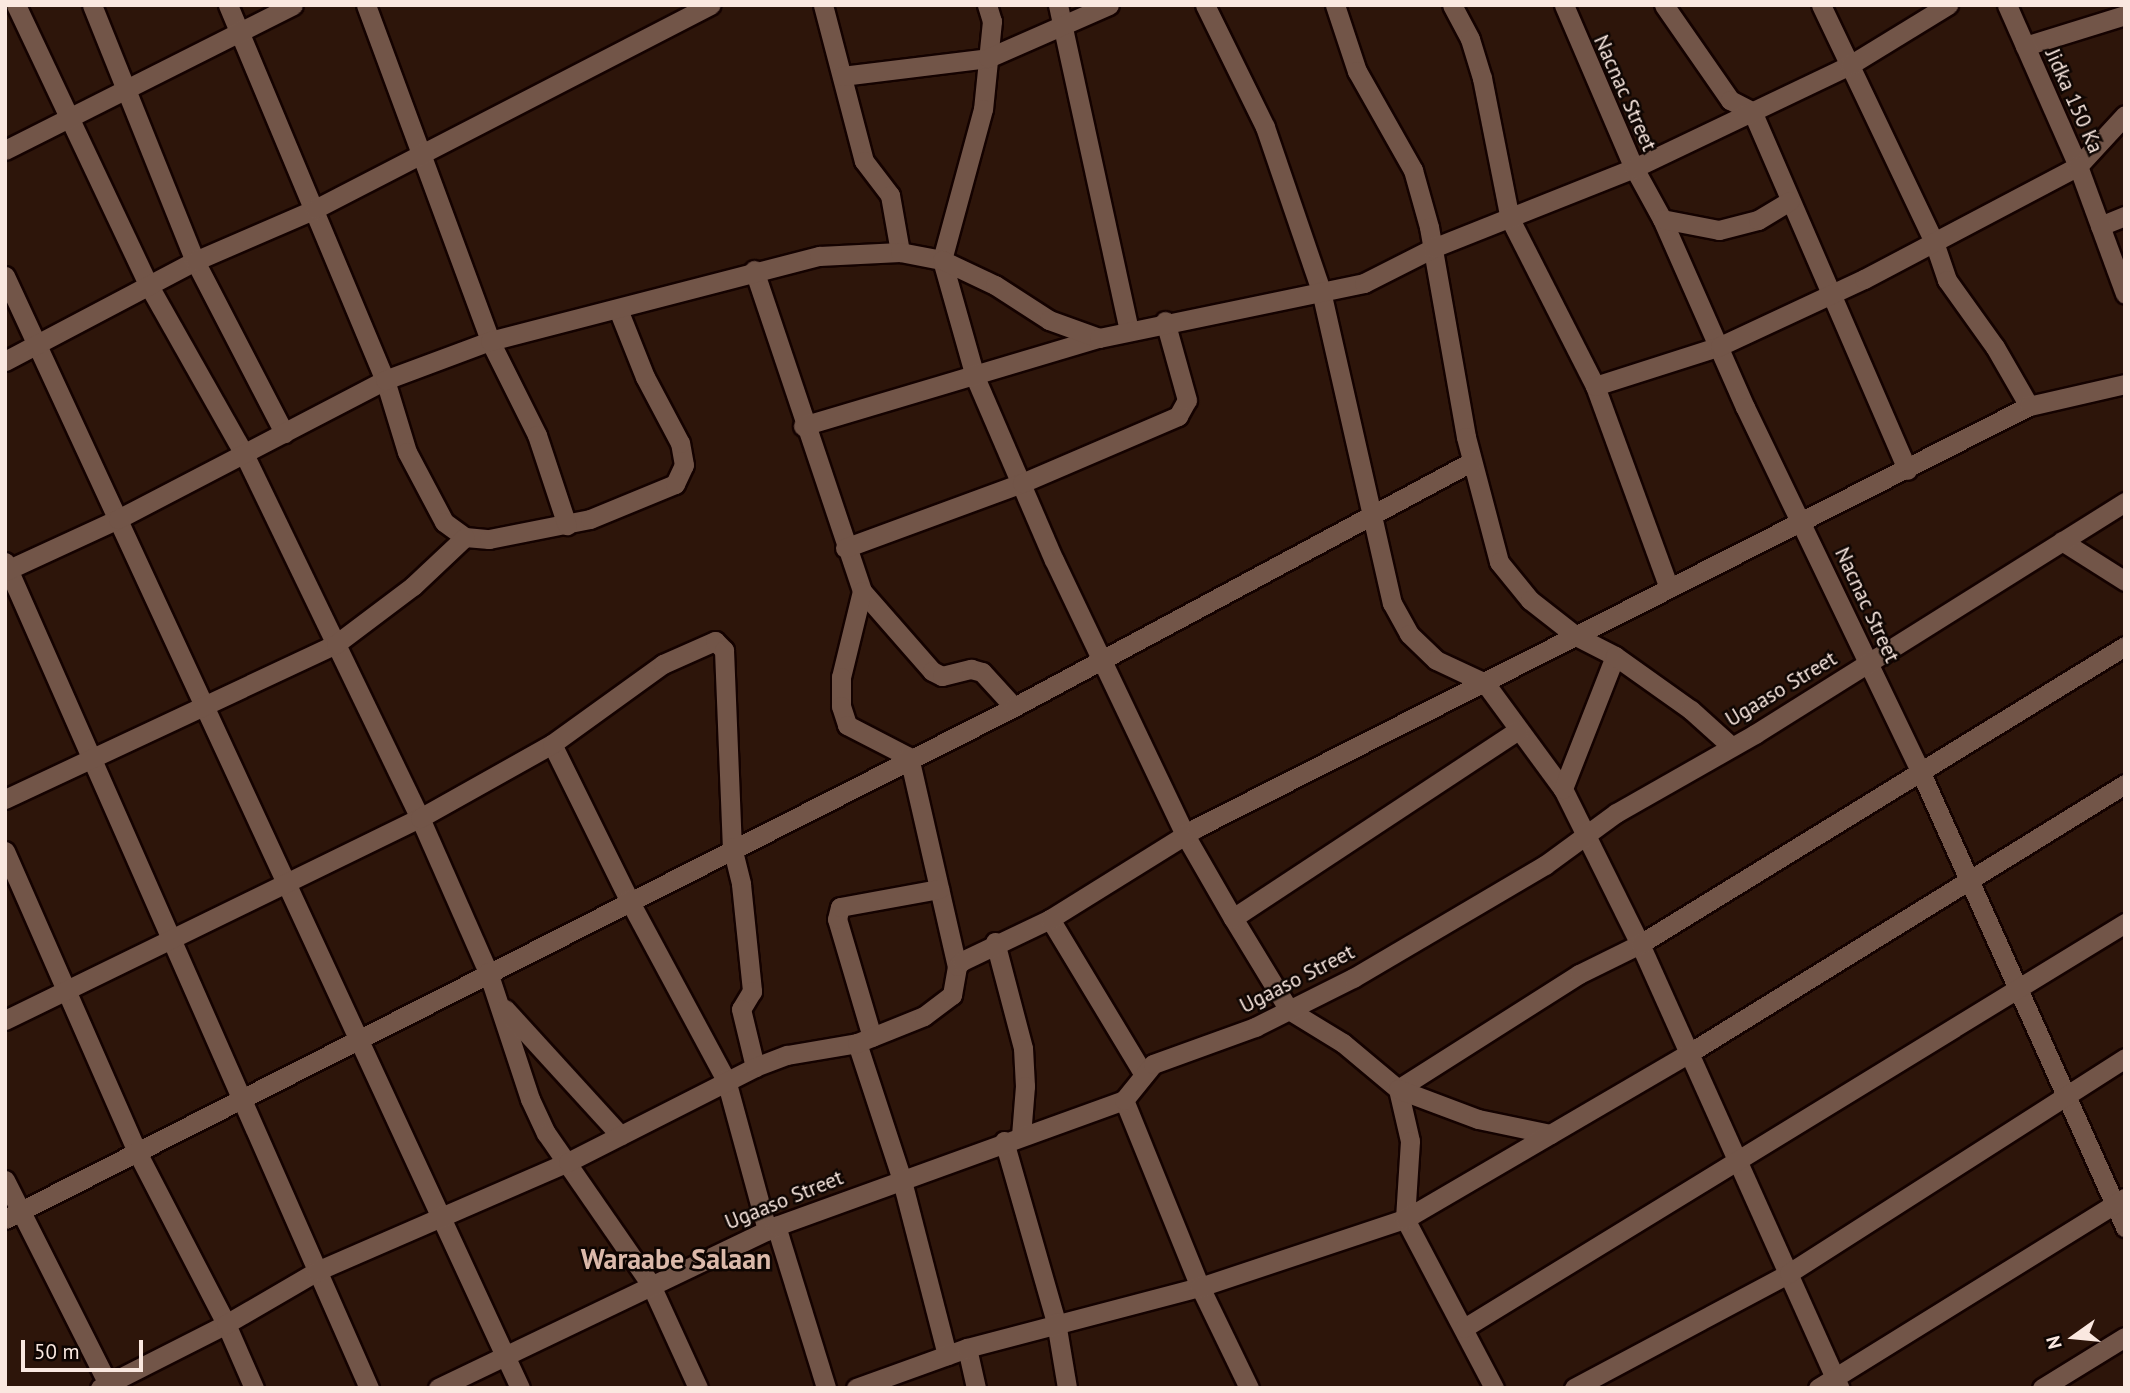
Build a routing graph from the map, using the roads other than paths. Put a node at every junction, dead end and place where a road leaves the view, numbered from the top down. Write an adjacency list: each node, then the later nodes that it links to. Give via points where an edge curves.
1 (16, 5): 29 (street)
2 (92, 5): 26 (street)
3 (229, 5): 21 (street)
4 (293, 5): 21 (street)
5 (366, 5): 31 (street)
6 (711, 5): 31 (street)
7 (823, 5): 25 (street)
8 (987, 5): 23 (street, via 992,21)
9 (1058, 5): 20 (street)
10 (1110, 5): 20 (street)
11 (1205, 5): 48 (street, via 1265,127)
12 (1335, 5): 41 (street, via 1357,71 1413,170)
13 (1452, 5): 37 (street, via 1470,39 1482,78)
14 (1564, 5): 33 (street, Nacnac Street)
15 (1664, 5): 27 (street, via 1730,100)
16 (1821, 5): 24 (street)
17 (1948, 5): 24 (street)
18 (2007, 5): 22 (street, Jidka 150 Ka)
19 (2125, 15): 22 (street)
20 (1065, 24): 23 (street); 53 (street)
21 (239, 29): 26 (street); 35 (street)
22 (2025, 46): 32 (street, Jidka 150 Ka)
23 (988, 58): 25 (street); 43 (street, via 983,109)
24 (1850, 65): 27 (street); 40 (street)
25 (842, 76): 42 (street, via 864,161 890,195)
26 (125, 91): 29 (street); 44 (street)
27 (1752, 111): 33 (street); 34 (street)
28 (2125, 115): 32 (street)
29 (66, 120): 30 (street); 47 (street)
30 (5, 150)
31 (421, 151): 35 (street); 55 (street)
32 (2078, 166): 39 (street, Jidka 150 Ka); 40 (street)
33 (1634, 169): 37 (street); 38 (street, Nacnac Street)
34 (1790, 201): 38 (street, via 1758,219 1719,230); 49 (street)
35 (315, 209): 44 (street); 60 (street)
36 (2125, 216): 39 (street)
37 (1510, 219): 41 (street); 62 (street)
38 (1662, 219): 57 (street, Nacnac Street)
39 (2099, 226): 50 (street, Jidka 150 Ka)
40 (1934, 242): 49 (street); 63 (street, via 1947,280 1995,346)
41 (1433, 248): 48 (street, via 1364,283); 67 (street)
42 (900, 252): 43 (street); 45 (street, via 819,256)
43 (942, 260): 54 (street, via 995,285 1049,320); 59 (street)
44 (195, 261): 47 (street); 65 (street)
45 (754, 270): 51 (street); 64 (street)
46 (5, 276): 56 (street)
47 (149, 286): 56 (street); 66 (street)
48 (1321, 291): 52 (street); 71 (street)
49 (1830, 291): 57 (street); 68 (street)
50 (2125, 294)
51 (618, 309): 55 (street); 74 (street, via 645,377 680,443 684,465 675,484)
52 (1165, 321): 53 (street); 69 (street, via 1187,400 1178,416)
53 (1129, 330): 54 (street)
54 (1099, 338): 59 (street)
55 (490, 341): 60 (street); 74 (street, via 537,435)
56 (36, 345): 58 (street); 72 (street)
57 (1720, 346): 62 (street); 73 (street, Nacnac Street)
58 (5, 361)
59 (975, 377): 64 (street); 69 (street)
60 (385, 380): 65 (street); 75 (street, via 424,490 444,522)
61 (2125, 384): 63 (street)
62 (1595, 386): 80 (street)
63 (2029, 406): 68 (street)
64 (803, 426): 77 (street)
65 (284, 433): 66 (street)
66 (244, 454): 72 (street); 83 (street)
67 (1471, 462): 71 (street); 82 (street, via 1499,562 1530,600)
68 (1908, 470): 73 (street)
69 (1022, 484): 77 (street); 86 (street)
70 (2125, 502): 76 (street, Ugaaso Street)
71 (1373, 513): 86 (street); 88 (street, via 1392,603 1409,634 1436,660)
72 (118, 519): 78 (street); 89 (street)
73 (1804, 524): 80 (street); 87 (street, Nacnac Street)
74 (567, 525): 75 (street, via 489,539)
75 (465, 537): 83 (street, via 413,586)
76 (2063, 541): 79 (street); 87 (street, Ugaaso Street)
77 (845, 548): 81 (street)
78 (6, 568): 94 (street)
79 (2125, 581)
80 (1669, 588): 82 (street)
81 (862, 592): 90 (street, via 932,671 942,676 971,669 982,672); 95 (street, via 841,677 841,706 847,725)
82 (1576, 636): 85 (street); 88 (street)
83 (336, 644): 89 (street); 100 (street)
84 (2125, 646): 96 (street)
85 (1615, 656): 93 (street, via 1692,710); 98 (street)
86 (1104, 658): 90 (street); 101 (street)
87 (1870, 663): 93 (street, Ugaaso Street); 96 (street, Nacnac Street)
88 (1485, 683): 91 (street); 101 (street)
89 (205, 705): 94 (street); 106 (street)
90 (1014, 707): 95 (street)
91 (1518, 730): 98 (street); 109 (street)
92 (552, 744): 100 (street); 103 (street, via 663,664 715,641 723,650); 108 (street)
93 (1731, 746): 102 (street, Ugaaso Street, via 1616,813)
94 (91, 756): 99 (street); 112 (street)
95 (909, 757): 103 (street); 107 (street)
96 (1921, 773): 105 (street, Nacnac Street); 114 (street)
97 (2125, 784): 105 (street)
98 (1563, 789): 102 (street)
99 (5, 799)
100 (420, 818): 106 (street); 116 (street)
101 (1185, 835): 109 (street); 110 (street)
102 (1586, 837): 114 (street); 120 (street, Ugaaso Street, via 1353,978)
103 (732, 847): 108 (street); 126 (street, via 741,884 752,990 741,1009)
104 (5, 851): 118 (street)
105 (1970, 881): 117 (street, Nacnac Street); 124 (street)
106 (288, 882): 112 (street); 122 (street)
107 (939, 889): 115 (street); 123 (street, via 840,907 837,919)
108 (629, 900): 116 (street); 128 (street)
109 (1233, 918): 120 (street)
110 (1049, 919): 113 (street); 127 (street)
111 (2125, 923): 117 (street)
112 (172, 939): 118 (street); 131 (street)
113 (995, 943): 115 (street); 135 (street, via 1023,1048 1025,1086)
114 (1640, 944): 124 (street); 129 (street, via 1579,974)
115 (957, 966): 123 (street, via 952,995 940,1007)
116 (488, 972): 119 (street); 122 (street)
117 (2019, 988): 130 (street, Nacnac Street); 138 (street)
118 (66, 990): 121 (street); 136 (street)
119 (500, 1003): 134 (street); 137 (street, via 530,1099 546,1133)
120 (1289, 1010): 127 (street, Ugaaso Street, via 1214,1043 1168,1056); 129 (street, via 1343,1043)
121 (5, 1020)
122 (360, 1038): 131 (street); 143 (street)
123 (865, 1040): 126 (street, via 787,1055); 139 (street)
124 (1686, 1055): 133 (street); 138 (street)
125 (2125, 1058): 130 (street)
126 (755, 1067): 128 (street)
127 (1144, 1075): 132 (street, Ugaaso Street)
128 (726, 1080): 134 (street); 146 (street)
129 (1398, 1089): 133 (street, via 1478,1119); 144 (street, via 1410,1141)
130 (2066, 1093): 141 (street, Nacnac Street); 148 (street)
131 (242, 1099): 136 (street); 147 (street)
132 (1124, 1100): 135 (street, Ugaaso Street); 150 (street)
133 (1550, 1134): 144 (street)
134 (620, 1135): 137 (street)
135 (1013, 1139): 139 (street, Ugaaso Street); 151 (street)
136 (137, 1152): 142 (street); 152 (street)
137 (568, 1162): 143 (street); 149 (street)
138 (1737, 1163): 148 (street); 153 (street)
139 (901, 1177): 146 (street, Ugaaso Street); 157 (street)
140 (5, 1180): 142 (street)
141 (2120, 1201): 145 (street, Nacnac Street); 158 (street)
142 (13, 1215): 159 (street)
143 (442, 1218): 147 (street); 156 (street)
144 (1405, 1219): 150 (street); 153 (street)
145 (2125, 1227)
146 (771, 1228): 149 (street, Ugaaso Street); 166 (street)
147 (317, 1271): 152 (street); 162 (street)
148 (1789, 1273): 158 (street); 171 (street)
149 (650, 1283): 156 (street, Ugaaso Street); 165 (street)
150 (1200, 1287): 151 (street); 170 (street)
151 (1056, 1322): 155 (street); 169 (street)
152 (226, 1324): 159 (street); 161 (street)
153 (1464, 1328): 160 (street)
154 (2125, 1337): 173 (street)
155 (967, 1348): 157 (street); 168 (street)
156 (504, 1355): 163 (street, Ugaaso Street); 164 (street)
157 (947, 1355): 167 (street)
158 (1838, 1382): 172 (street)
159 (106, 1386)
160 (1491, 1387)
161 (254, 1388)
162 (369, 1388)
163 (438, 1388)
164 (520, 1388)
165 (698, 1388)
166 (826, 1388)
167 (856, 1388)
168 (976, 1388)
169 (1068, 1388)
170 (1249, 1388)
171 (1574, 1388)
172 (1818, 1388)
173 (2042, 1388)

